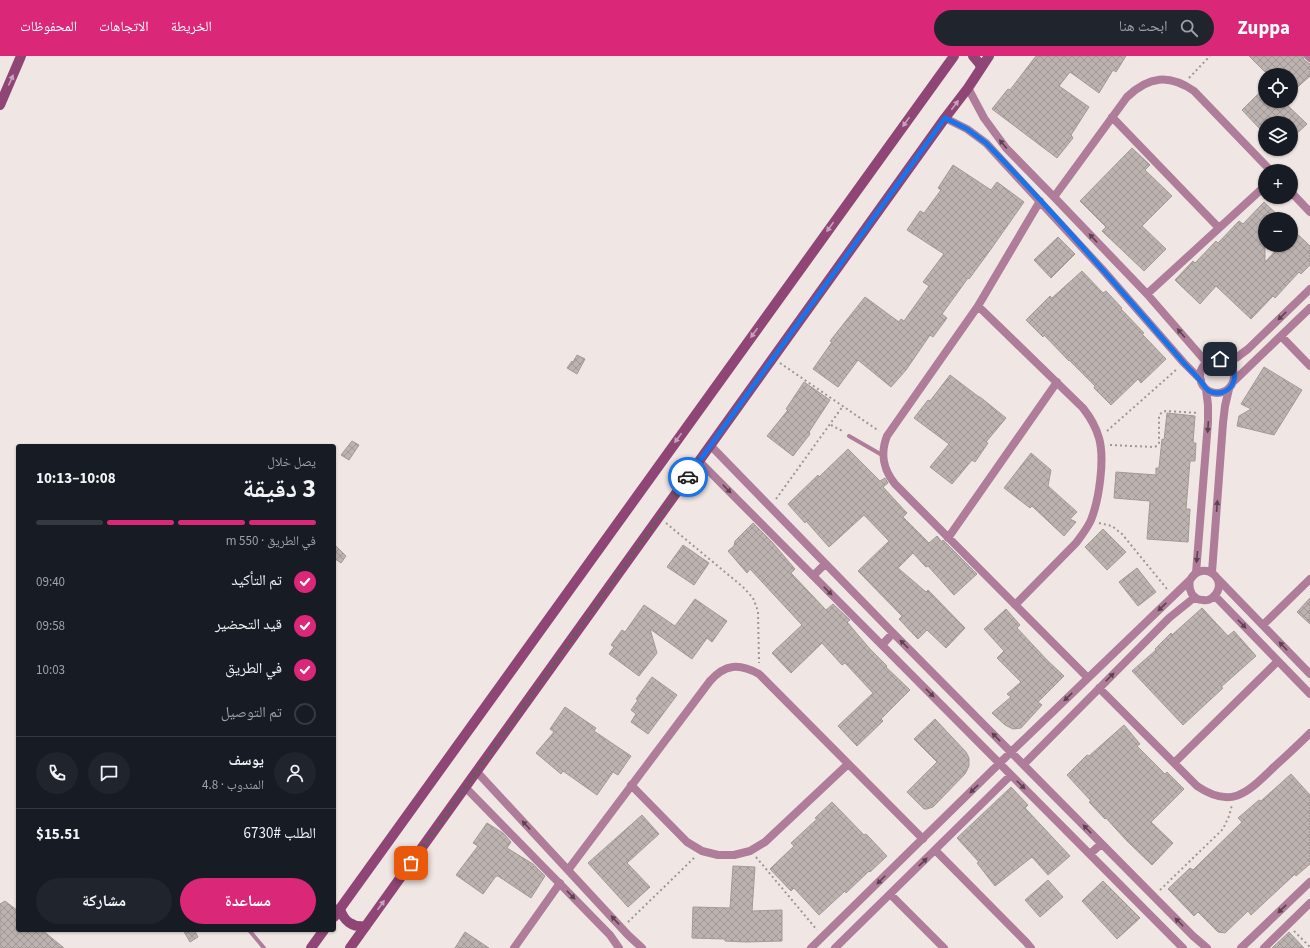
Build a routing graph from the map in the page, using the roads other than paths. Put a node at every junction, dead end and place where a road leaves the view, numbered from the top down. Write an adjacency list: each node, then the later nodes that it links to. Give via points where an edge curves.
1 (21, 56): 9 (street, one-way to 1)
2 (954, 56): 76 (street, one-way to 76)
3 (973, 56): 7 (street)
4 (989, 56): 7 (street)
5 (1308, 56): 6 (street)
6 (1310, 58)
7 (981, 68): 8 (street)
8 (968, 88): 10 (street, one-way to 8); 14 (street, one-way to 8, via 998,138)
9 (0, 105)
10 (945, 118): 16 (street, via 967,129 986,143); 36 (street)
11 (1112, 118): 12 (street, via 1136,88 1147,82 1172,80 1194,91); 14 (street); 18 (street)
12 (1263, 164)
13 (1258, 192): 18 (street)
14 (1054, 197): 19 (street, one-way to 14)
15 (1298, 199): 17 (street)
16 (1040, 201): 20 (street); 24 (street)
17 (1310, 212)
18 (1219, 228): 22 (street)
19 (1112, 258): 20 (street); 22 (street)
20 (1102, 269): 30 (street)
21 (1310, 289): 23 (street)
22 (1147, 294): 28 (street, one-way to 22)
23 (1296, 303): 25 (street); 27 (street, one-way to 27, via 1248,349)
24 (978, 306): 32 (street); 37 (street, via 887,436)
25 (1308, 310): 26 (street)
26 (1281, 336): 29 (street); 31 (street)
27 (1228, 362): 28 (street, via 1215,359); 31 (street, via 1234,371)
28 (1207, 363): 30 (street, via 1201,371)
29 (1310, 366)
30 (1201, 380): 33 (street)
31 (1234, 381): 34 (street)
32 (1057, 382): 39 (street); 48 (street, via 1084,408 1100,442 1102,458 1095,508 1084,533 1076,543)
33 (1206, 388): 34 (street, via 1215,393); 41 (street, one-way to 41, via 1208,414)
34 (1229, 389): 43 (street, one-way to 34, via 1223,423)
35 (849, 436): 37 (lane)
36 (710, 445): 38 (street); 40 (street)
37 (882, 455): 39 (street, via 888,476)
38 (699, 461): 42 (street, one-way to 42); 63 (street)
39 (948, 538): 48 (street)
40 (825, 564): 42 (street); 50 (street)
41 (1196, 573): 43 (street, via 1206,570); 45 (street)
42 (813, 576): 51 (street, one-way to 51)
43 (1215, 576): 46 (street, via 1219,588); 49 (street)
44 (1310, 579): 49 (street)
45 (1190, 580): 47 (street, via 1190,589); 54 (street, one-way to 54)
46 (1215, 596): 47 (street, via 1207,600); 52 (street, one-way to 52)
47 (1195, 597): 55 (street, one-way to 47, via 1169,618)
48 (1016, 605): 54 (street)
49 (1263, 625): 53 (street, one-way to 49)
50 (893, 633): 51 (street); 58 (street, one-way to 50)
51 (882, 645): 61 (street, one-way to 61)
52 (1278, 661): 56 (street); 59 (street)
53 (1310, 674)
54 (1088, 678): 58 (street, one-way to 58)
55 (1099, 688): 59 (street); 62 (street)
56 (1310, 694)
57 (1310, 733): 59 (street, via 1247,792 1234,796 1221,797 1208,793 1197,786)
58 (1012, 752): 61 (street); 62 (street)
59 (1174, 763)
60 (848, 764): 65 (street, via 765,842 750,851 734,855 718,855 687,842); 65 (street, via 759,674 738,666 717,673); 67 (street)
61 (1000, 764): 64 (street); 67 (street, one-way to 67)
62 (1024, 764): 68 (street, one-way to 62)
63 (477, 772): 66 (street); 71 (street, one-way to 63)
64 (1011, 775): 69 (street); 70 (street, one-way to 70)
65 (631, 785): 71 (street)
66 (465, 787): 73 (street); 78 (street, one-way to 66)
67 (923, 839): 88 (street, one-way to 88)
68 (1101, 844): 70 (street); 93 (street, one-way to 68)
69 (935, 850): 74 (street, one-way to 69); 91 (street)
70 (1090, 854): 92 (street)
71 (568, 870): 87 (street, one-way to 71)
72 (1310, 882): 94 (street, one-way to 94)
73 (560, 883): 84 (street); 85 (street, one-way to 85)
74 (890, 894): 89 (street); 90 (street)
75 (1310, 903): 95 (street)
76 (340, 908): 77 (street); 78 (street, via 349,923 360,927)
77 (336, 914)
78 (366, 926): 83 (street)
79 (251, 932): 81 (lane)
80 (323, 932): 82 (street)
81 (264, 948)
82 (311, 948)
83 (350, 948)
84 (514, 948)
85 (620, 948)
86 (634, 948): 87 (street)
87 (643, 948)
88 (811, 948)
89 (835, 948)
90 (944, 948)
91 (1031, 948)
92 (1183, 948)
93 (1207, 948)
94 (1241, 948)
95 (1264, 948)

